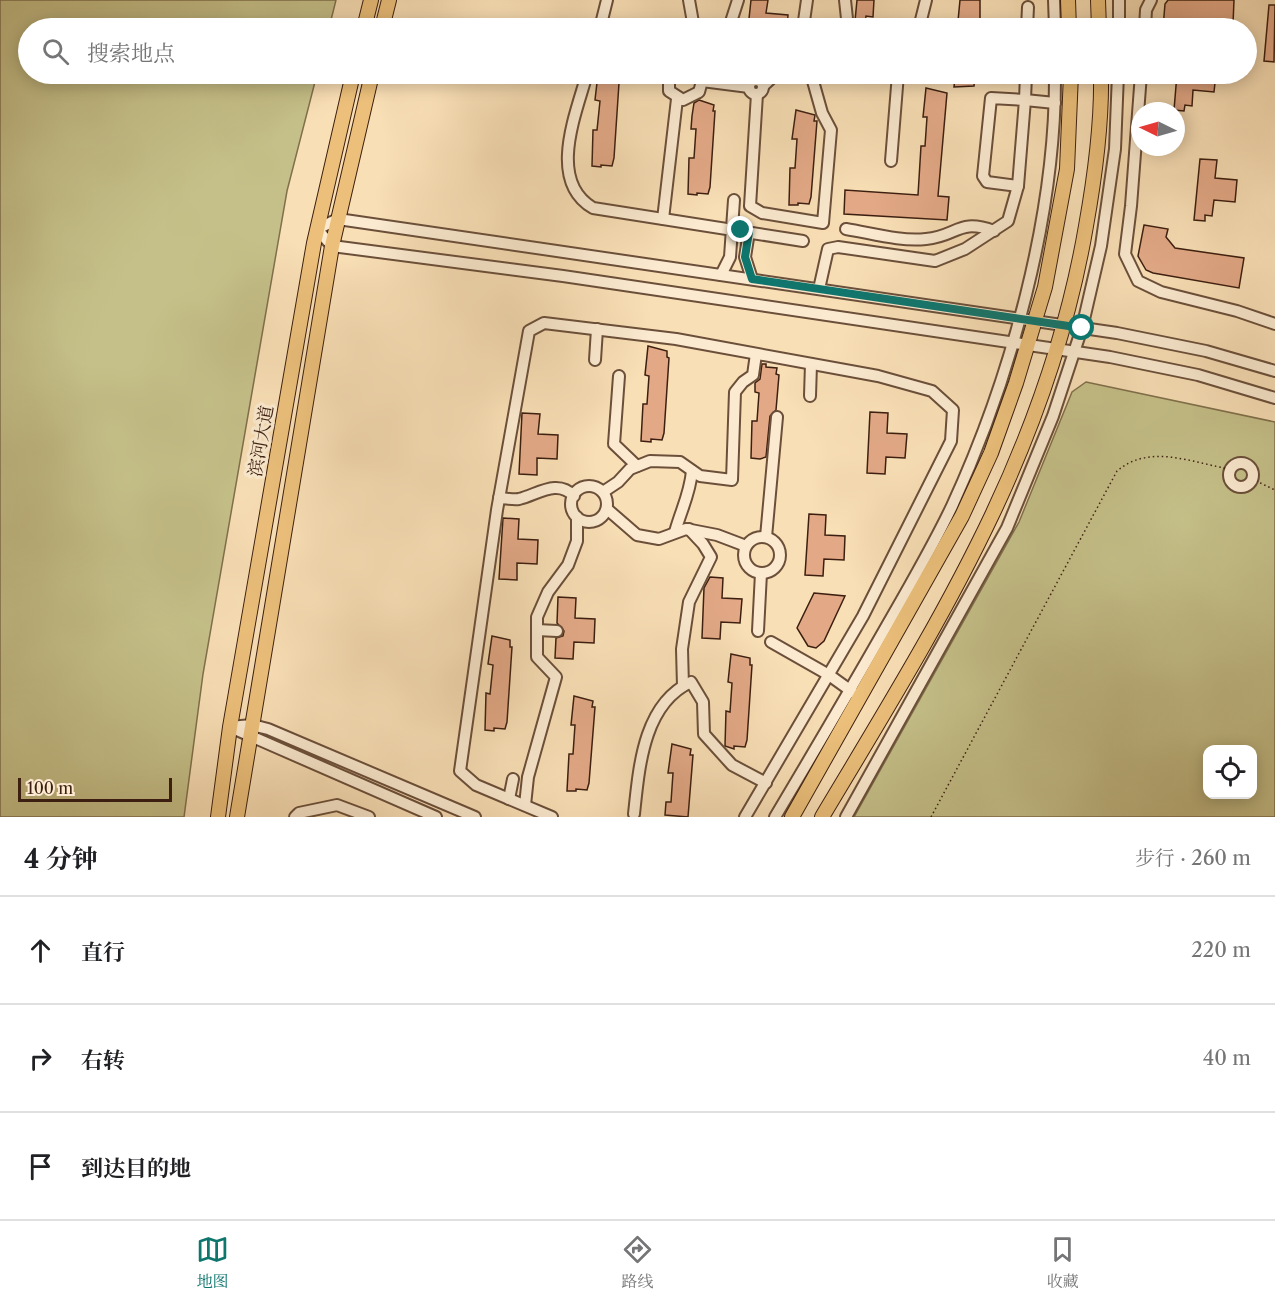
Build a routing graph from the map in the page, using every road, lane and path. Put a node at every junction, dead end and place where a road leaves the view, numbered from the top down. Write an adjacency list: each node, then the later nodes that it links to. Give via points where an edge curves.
1 (371, 0): 15 (main road)
2 (389, 0): 16 (main road)
3 (607, 0): 17 (street)
4 (689, 0): 18 (street)
5 (738, 0): 19 (street)
6 (807, 0): 20 (street)
7 (845, 0): 21 (street)
8 (926, 0): 22 (street)
9 (1054, 0): 24 (street)
10 (1068, 0): 25 (main road)
11 (1098, 0): 26 (main road)
12 (1119, 0): 27 (street)
13 (1150, 0): 28 (street)
14 (1028, 7): 23 (street)
15 (366, 18)
16 (384, 18)
17 (602, 18)
18 (692, 18)
19 (732, 18)
20 (804, 18)
21 (848, 18)
22 (922, 18)
23 (1027, 18)
24 (1055, 18)
25 (1069, 18)
26 (1099, 18)
27 (1119, 18)
28 (1146, 18)
29 (351, 84): 53 (main road, 滨河大道)
30 (370, 84): 51 (main road)
31 (584, 84): 52 (street, via 571,135 567,170 573,189 593,208)
32 (667, 84): 45 (street)
33 (699, 84): 45 (street, via 695,97)
34 (741, 84): 44 (street)
35 (763, 84): 44 (street)
36 (814, 84): 44 (street, via 831,130 824,223 762,213 750,206)
37 (897, 84): 48 (street)
38 (1025, 84): 46 (street)
39 (1055, 84): 47 (street)
40 (1071, 84): 64 (main road, via 1067,169)
41 (1100, 84): 66 (main road, via 1096,172 1076,288)
42 (1118, 84): 68 (street, via 1115,149 1101,246)
43 (1140, 84): 65 (street, via 1125,254 1138,282)
44 (757, 89)
45 (678, 99): 52 (street)
46 (1024, 100): 47 (street); 49 (street); 49 (street, via 991,98 983,176 987,182)
47 (1055, 103): 63 (street, via 1049,174 1034,260)
48 (891, 161)
49 (1018, 186): 56 (street, via 1008,221)
50 (734, 200): 54 (street)
51 (338, 219): 53 (street); 59 (main road); 60 (street)
52 (663, 219): 54 (street)
53 (317, 228): 59 (street); 103 (main road, 滨河大道)
54 (732, 229): 57 (street); 60 (street, via 730,257)
55 (846, 229): 56 (street, via 925,240 968,225)
56 (994, 231): 62 (street, via 935,261 838,247 828,249)
57 (749, 232): 58 (street); 61 (street, via 745,257)
58 (803, 241)
59 (332, 246): 69 (street); 104 (main road)
60 (721, 274): 61 (street)
61 (752, 279): 62 (street)
62 (819, 289): 63 (street)
63 (1018, 319): 64 (street); 69 (street)
64 (1035, 322): 66 (street); 70 (main road)
65 (1275, 324)
66 (1065, 326): 68 (street); 71 (main road)
67 (597, 328): 73 (street); 74 (street); 88 (street, via 544,323 529,331)
68 (1082, 328): 72 (street); 76 (street, via 1206,351)
69 (1011, 342): 70 (street); 102 (street, via 991,413 952,507)
70 (1028, 344): 71 (street); 102 (main road, via 991,453 962,516)
71 (1058, 349): 72 (street); 120 (main road, via 1019,459 983,538 948,605)
72 (1075, 352): 79 (street, via 1198,375); 121 (street, via 1007,528)
73 (756, 354): 75 (street); 83 (street, via 753,375 735,393 732,480 700,476)
74 (595, 360)
75 (811, 364): 78 (street); 100 (street, via 932,391 953,410 951,441)
76 (1275, 371)
77 (620, 376): 81 (street, via 614,444)
78 (810, 396)
79 (1275, 398)
80 (777, 417): 93 (street)
81 (637, 466): 83 (street, via 650,461 680,462); 86 (street)
82 (1230, 469): 84 (street, via 1244,463 1251,468); 84 (street, via 1228,477 1236,486 1244,487); 122 (path, via 1163,455 1130,460 1117,471)
83 (692, 471): 92 (street, via 686,506)
84 (1252, 479): 85 (path)
85 (1275, 490)
86 (603, 492): 87 (street, via 587,486); 89 (street)
87 (573, 496): 88 (street, via 558,487 518,499); 90 (street, via 572,507)
88 (499, 498): 107 (street, via 460,771 476,785)
89 (607, 509): 90 (street, via 595,521); 92 (street, via 637,535 659,538)
90 (578, 517): 96 (street, via 577,542 568,565 548,592 537,617)
91 (689, 529): 92 (street); 94 (street); 101 (street, via 711,557 689,602 682,649)
92 (675, 532)
93 (766, 537): 94 (street, via 754,538); 95 (street, via 779,548 779,560 773,569)
94 (746, 546): 95 (street, via 747,564)
95 (761, 573): 98 (street)
96 (537, 630): 97 (street); 108 (street, via 537,657 556,677 528,777)
97 (557, 631)
98 (758, 631)
99 (771, 642): 100 (street)
100 (829, 675): 102 (street); 106 (street)
101 (683, 686): 106 (street, via 691,682 703,702 704,734 717,750 732,765); 109 (street, via 676,689 652,726 641,756)
102 (856, 694): 118 (street); 119 (main road)
103 (230, 728): 104 (street); 110 (main road, 滨河大道)
104 (251, 731): 111 (main road); 114 (street); 115 (street)
105 (513, 779): 107 (street)
106 (766, 783): 117 (street)
107 (509, 799): 108 (street)
108 (528, 810): 116 (street)
109 (634, 814)
110 (218, 817)
111 (237, 817)
112 (295, 817): 113 (street, via 337,805)
113 (369, 817)
114 (436, 817)
115 (475, 817)
116 (552, 817)
117 (745, 817)
118 (775, 817)
119 (792, 817)
120 (822, 817)
121 (846, 817)
122 (931, 817)

